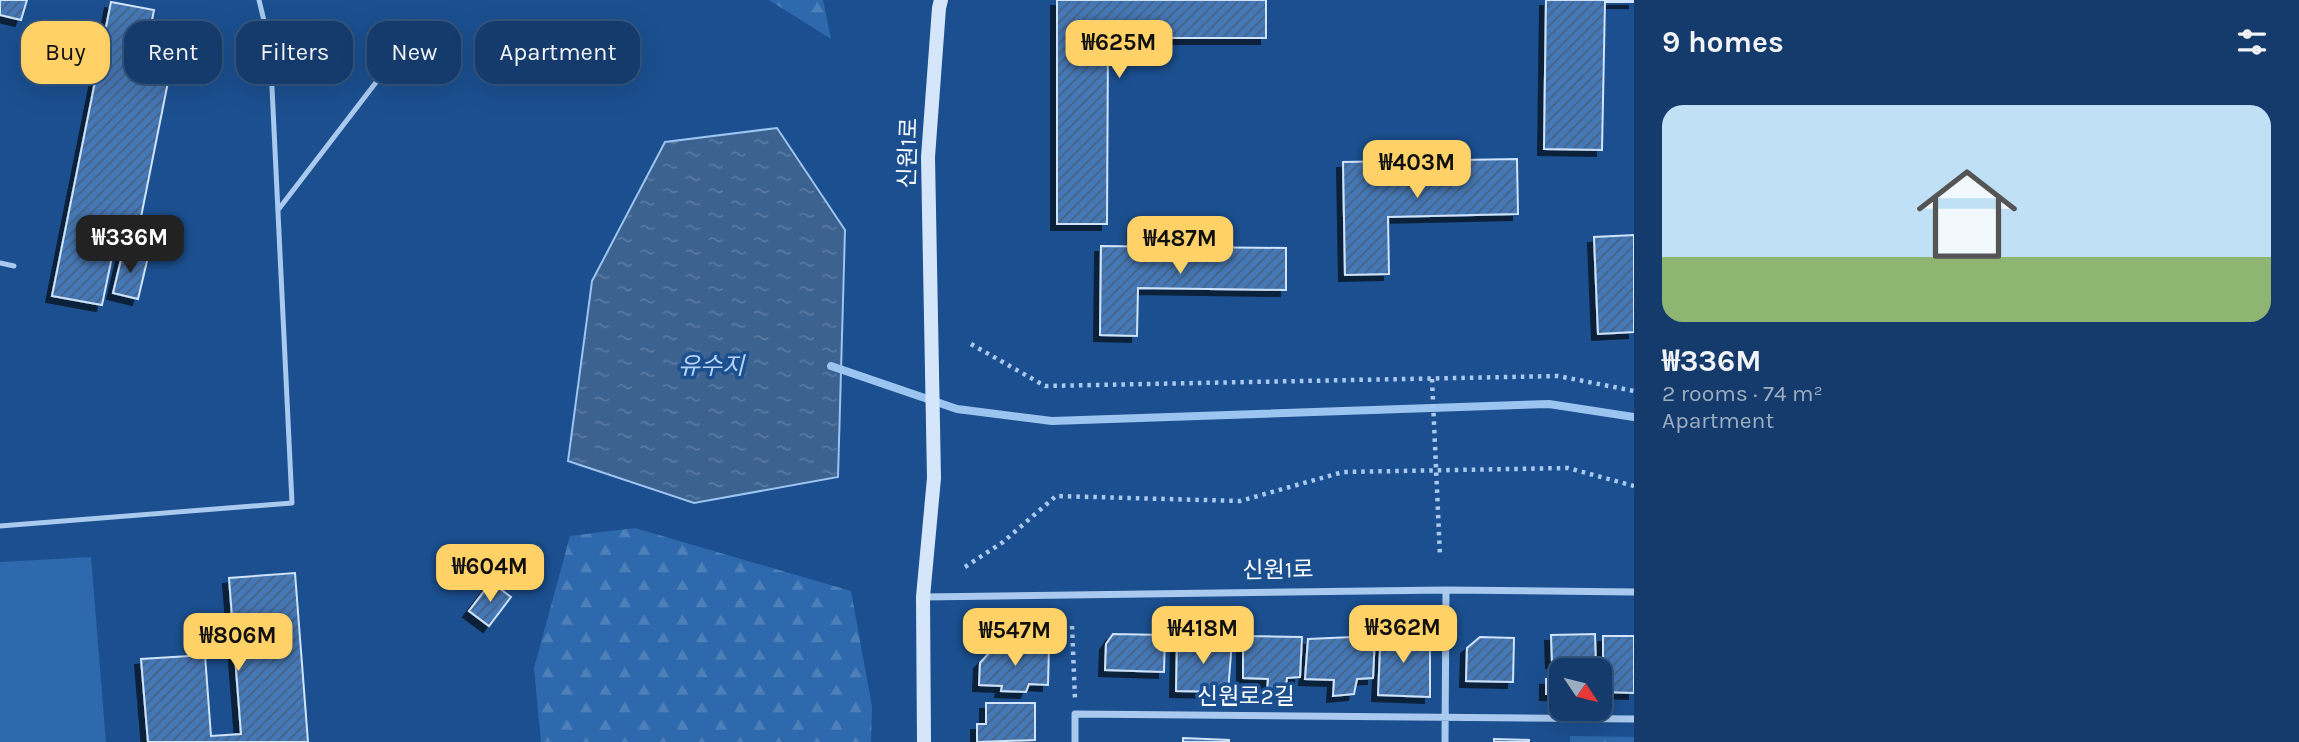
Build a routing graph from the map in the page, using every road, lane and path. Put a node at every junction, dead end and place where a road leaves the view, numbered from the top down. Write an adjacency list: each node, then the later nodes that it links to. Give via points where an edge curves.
1 (259, 0): 4 (lane, via 270,46)
2 (942, 0): 17 (street, 신원1로, via 928,157 934,478)
3 (375, 84): 4 (lane)
4 (278, 210): 12 (lane, via 292,503)
5 (0, 263): 6 (lane)
6 (14, 266)
7 (971, 344): 8 (path, via 1045,386)
8 (1432, 379): 9 (path, via 1558,376); 10 (path)
9 (1634, 391)
10 (1437, 470): 11 (path, via 1568,468); 13 (path); 14 (path, via 1343,472 1240,501 1056,496 1003,542)
11 (1634, 486)
12 (0, 526)
13 (1440, 556)
14 (965, 567)
15 (1446, 590): 16 (street, 신원1로); 17 (street, 신원1로); 20 (street)
16 (1634, 592)
17 (923, 597): 22 (street)
18 (1072, 626): 19 (path)
19 (1075, 714): 20 (street, 신원로2길); 23 (street)
20 (1445, 716): 21 (street, 신원로2길); 24 (street)
21 (1634, 719)
22 (924, 742)
23 (1075, 742)
24 (1445, 742)

